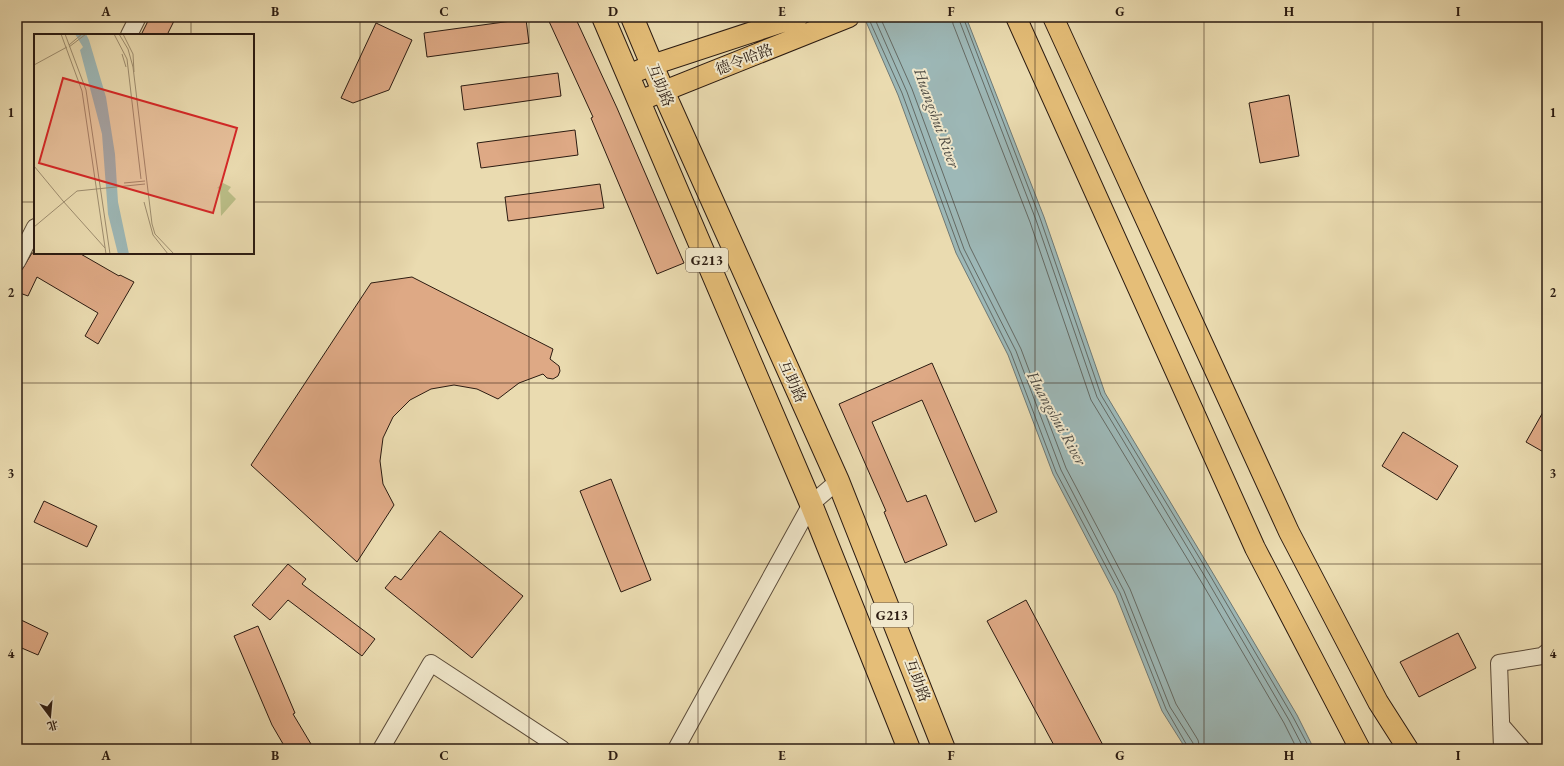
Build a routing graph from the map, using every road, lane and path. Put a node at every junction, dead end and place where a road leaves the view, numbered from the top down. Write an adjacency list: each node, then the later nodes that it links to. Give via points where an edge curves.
1 (138, 17): 8 (street)
2 (603, 17): 10 (highway, 互助路 / G213)
3 (632, 17): 9 (highway, 互助路 / G213)
4 (798, 17): 9 (main road, 德令哈路)
5 (850, 17): 11 (main road, 德令哈路)
6 (1016, 17): 24 (main road, via 1255,548)
7 (1053, 17): 25 (main road, via 1289,532 1378,702)
8 (130, 34)
9 (652, 65): 10 (main road, 德令哈路); 11 (highway, 互助路 / G213)
10 (628, 75): 12 (highway, 互助路 / G213)
11 (663, 91): 12 (main road, 德令哈路); 15 (highway, 互助路 / G213)
12 (639, 101): 16 (highway, 互助路 / G213)
13 (34, 229): 14 (street)
14 (17, 262)
15 (838, 481): 16 (street); 23 (highway, 互助路 / G213)
16 (811, 504): 21 (street); 22 (highway, 互助路 / G213)
17 (1547, 652): 18 (street, via 1542,656 1498,663)
18 (1501, 726): 26 (street); 27 (street)
19 (381, 749): 20 (street, via 430,664)
20 (562, 749)
21 (676, 749)
22 (909, 749)
23 (944, 749)
24 (1360, 749)
25 (1408, 749)
26 (1502, 749)
27 (1522, 749)

